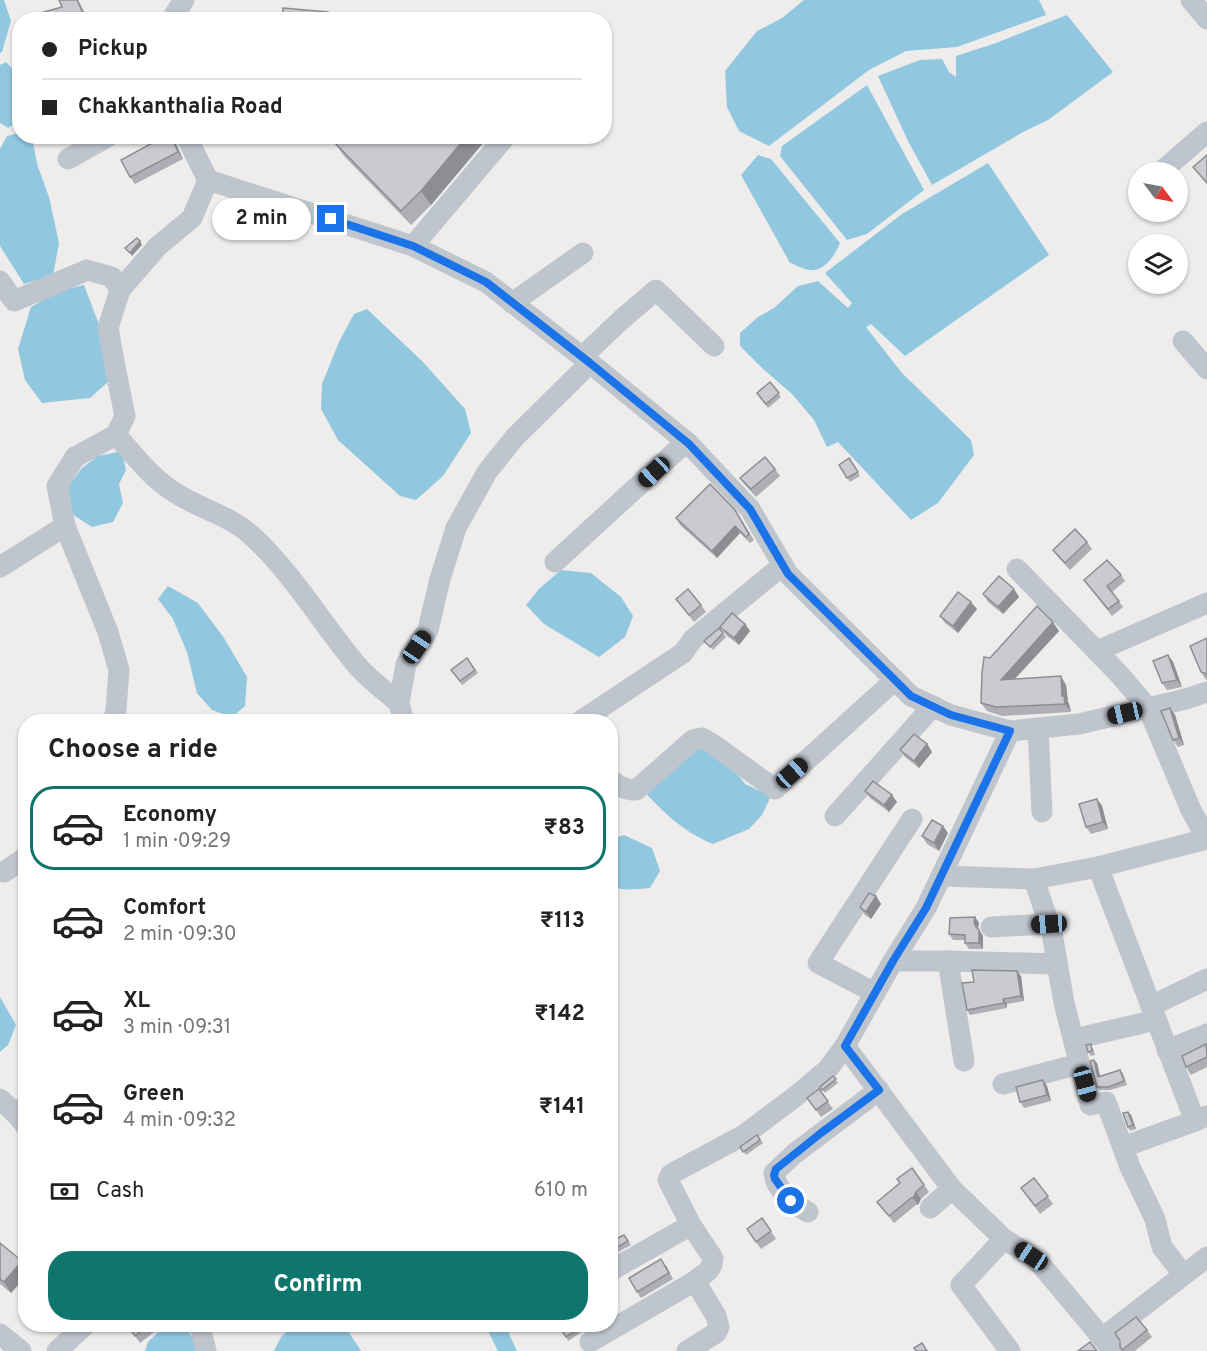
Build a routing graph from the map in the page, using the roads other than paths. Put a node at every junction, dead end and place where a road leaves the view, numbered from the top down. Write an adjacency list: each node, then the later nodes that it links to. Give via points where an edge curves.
1 (1191, 0): 2 (street)
2 (1207, 19)
3 (1206, 134): 8 (street)
4 (95, 144): 7 (street)
5 (190, 144): 9 (street)
6 (499, 144): 10 (street)
7 (68, 159)
8 (1173, 162)
9 (208, 180): 10 (street); 13 (street, via 192,218 158,246)
10 (413, 246): 14 (street, via 486,282)
11 (583, 253): 14 (street)
12 (0, 281): 13 (street, via 14,301 87,270 112,277)
13 (120, 290): 19 (street, via 108,328 125,416)
14 (512, 303): 17 (street)
15 (1183, 341): 18 (street)
16 (714, 346): 17 (street, via 656,290 621,320)
17 (586, 360): 20 (street); 32 (street, via 487,472 456,528 428,630 406,664)
18 (1207, 369)
19 (116, 435): 21 (street, via 75,457 57,486); 32 (street, via 170,490 250,534 276,560 357,666)
20 (686, 442): 22 (street); 23 (street, via 750,509)
21 (65, 526): 24 (street); 33 (street, via 120,670)
22 (555, 562)
23 (783, 566): 28 (street); 34 (street, via 693,639 683,654)
24 (0, 567)
25 (1017, 569): 27 (street)
26 (1207, 603): 27 (street)
27 (1097, 651): 31 (street)
28 (895, 680): 30 (street, via 911,696); 37 (street, via 776,789 702,738 693,740 636,790)
29 (1207, 692): 31 (street)
30 (933, 706): 36 (street, via 951,715); 40 (street)
31 (1148, 708): 35 (street, via 1079,724); 38 (street)
32 (401, 712)
33 (115, 714)
34 (591, 714)
35 (1038, 728): 36 (street); 39 (street)
36 (1010, 731): 46 (street)
37 (618, 785)
38 (1199, 807): 42 (street)
39 (1042, 812)
40 (835, 816)
41 (912, 819): 54 (street, via 818,963)
42 (1207, 839): 44 (street)
43 (18, 862): 45 (street)
44 (1098, 867): 47 (street); 55 (street)
45 (4, 872)
46 (942, 876): 47 (street); 50 (street)
47 (1034, 879): 48 (street)
48 (1049, 924): 49 (street); 52 (street)
49 (992, 927)
50 (893, 961): 51 (street); 54 (street)
51 (948, 961): 52 (street); 60 (street)
52 (1057, 964): 57 (street)
53 (1207, 979): 55 (street)
54 (875, 993): 58 (street)
55 (1153, 1013): 57 (street); 59 (street)
56 (1207, 1034): 59 (street)
57 (1074, 1039): 61 (street)
58 (845, 1046): 63 (street); 71 (street, via 828,1069 744,1135 669,1176)
59 (1167, 1050): 66 (street)
60 (964, 1061)
61 (1079, 1064): 62 (street); 67 (street, via 1090,1105 1107,1102)
62 (1003, 1084)
63 (879, 1090): 68 (street); 70 (street, via 776,1169 775,1179 787,1196)
64 (0, 1099): 65 (street)
65 (18, 1112)
66 (1201, 1119): 67 (street)
67 (1123, 1147): 75 (street, via 1155,1219 1162,1247)
68 (952, 1189): 69 (street); 72 (street)
69 (930, 1208)
70 (808, 1212)
71 (691, 1225): 74 (street); 76 (street, via 713,1258 708,1271)
72 (1004, 1239): 83 (street, via 1031,1256); 88 (street, via 961,1285)
73 (1207, 1257): 75 (street)
74 (618, 1266)
75 (1183, 1274): 83 (street)
76 (695, 1281): 77 (street); 84 (street, via 719,1327 716,1334)
77 (618, 1326)
78 (78, 1332): 86 (street)
79 (201, 1332): 87 (street)
80 (607, 1332): 82 (street)
81 (0, 1334): 85 (street)
82 (590, 1342)
83 (1108, 1345)
84 (694, 1349)
85 (21, 1351)
86 (57, 1351)
87 (206, 1351)
88 (1010, 1351)

